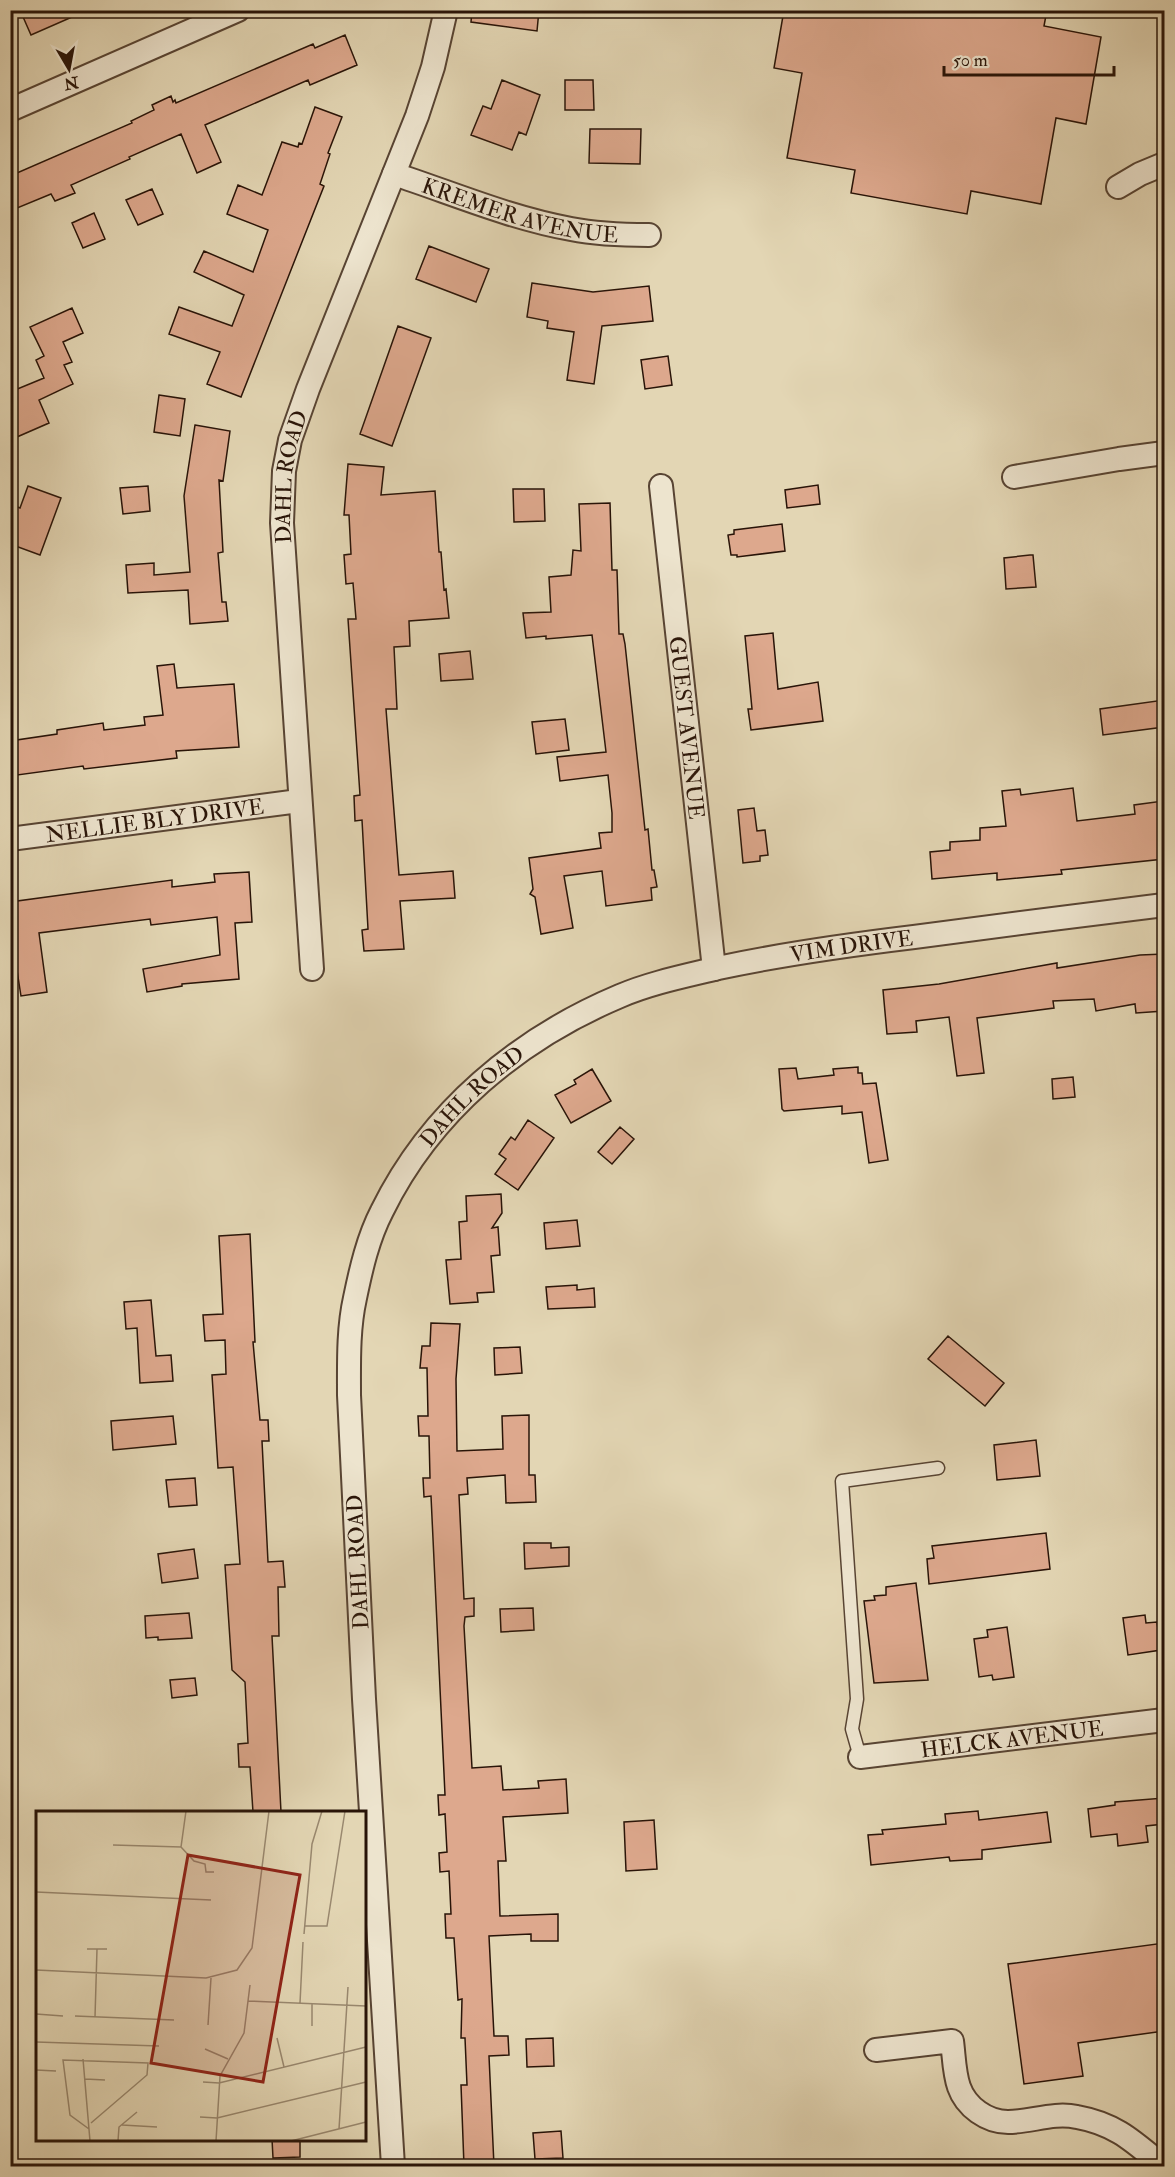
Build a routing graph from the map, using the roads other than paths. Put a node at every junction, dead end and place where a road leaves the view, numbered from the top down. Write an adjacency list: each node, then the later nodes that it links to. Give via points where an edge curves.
1 (238, 10): 3 (street)
2 (446, 10): 5 (street, DAHL ROAD, via 433,67)
3 (10, 110)
4 (1164, 164): 6 (street)
5 (394, 174): 7 (street, KREMER AVENUE, via 539,222 602,233); 11 (street, DAHL ROAD, via 308,389 284,471 282,523)
6 (1118, 187)
7 (649, 235)
8 (1164, 453): 9 (street)
9 (1014, 477)
10 (662, 486): 15 (street, GUEST AVENUE)
11 (299, 801): 12 (street, NELLIE BLY DRIVE); 14 (street, DAHL ROAD)
12 (10, 839)
13 (1164, 905): 15 (street, VIM DRIVE, via 845,945)
14 (312, 969)
15 (714, 969): 16 (street, VIM DRIVE, via 621,996)
16 (550, 1032): 21 (street, DAHL ROAD, via 513,1054 468,1093 412,1158 380,1213 354,1301 349,1395)
17 (938, 1468): 19 (lane, via 842,1482 856,1699 852,1729)
18 (1164, 1720): 19 (street, HELCK AVENUE)
19 (860, 1756)
20 (876, 2050): 22 (street, via 952,2041 959,2086 976,2112 1008,2122 1074,2116 1100,2122 1124,2134)
21 (393, 2166)
22 (1163, 2166)

